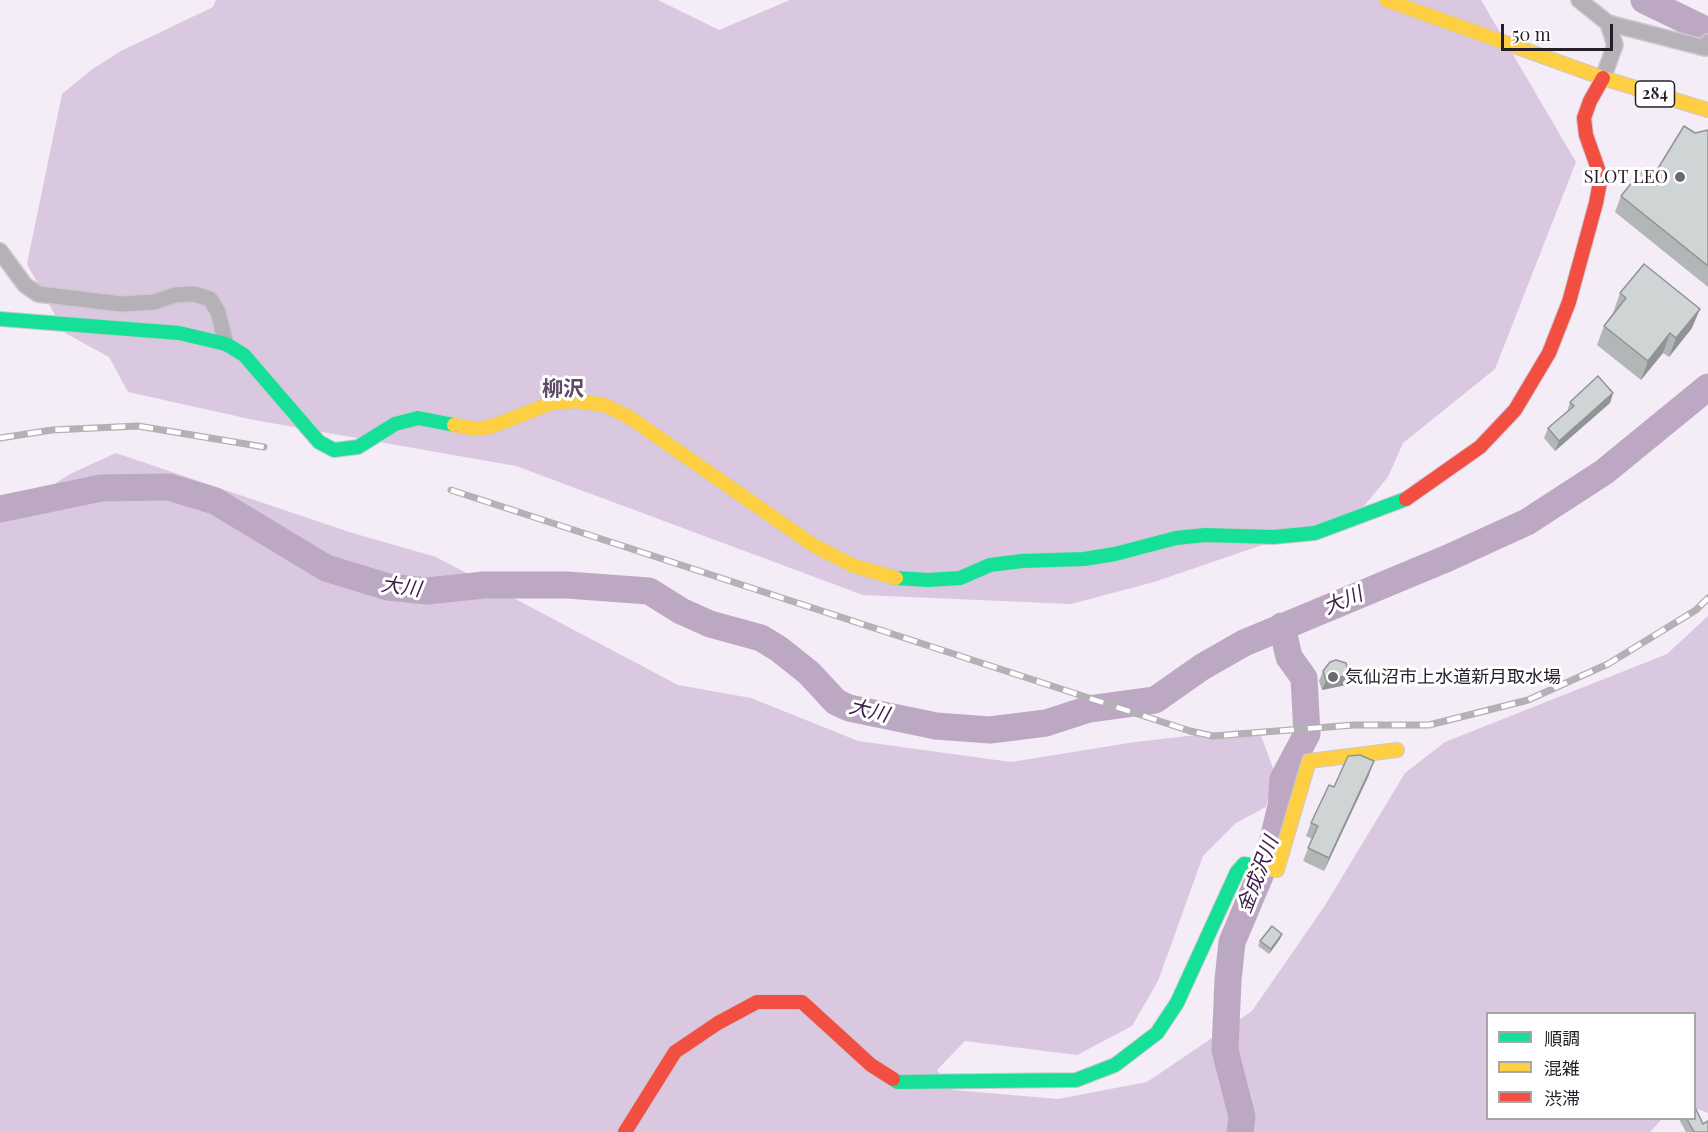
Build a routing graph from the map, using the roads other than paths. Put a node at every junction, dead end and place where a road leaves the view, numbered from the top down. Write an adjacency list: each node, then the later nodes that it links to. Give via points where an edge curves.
1 (1386, 0): 5 (main road, 284)
2 (1579, 0): 3 (street)
3 (1608, 23): 4 (street, via 1705,48); 5 (street, via 1615,45)
4 (1708, 42)
5 (1603, 78): 6 (main road, 284); 9 (main road, via 1584,118 1600,182 1596,203 1569,302 1549,353 1515,410 1480,447 1401,502 1315,533 1273,537 1205,535 1084,559 990,565 960,578 889,577 854,566 813,545 629,417 604,405 552,403 477,429 418,418 395,424 358,447 334,450 320,442 244,355)
6 (1708, 110)
7 (0, 251): 9 (street, via 25,285 38,294 121,304 155,302 176,295 194,294 210,299 218,312)
8 (0, 319): 9 (main road, via 179,333)
9 (226, 344)
10 (1397, 750): 11 (main road, via 1309,761 1277,870 1244,864 1237,872 1177,1003 1157,1033 1115,1065 1076,1080 897,1082 872,1065 802,1002 757,1002 675,1052)
11 (625, 1132)

